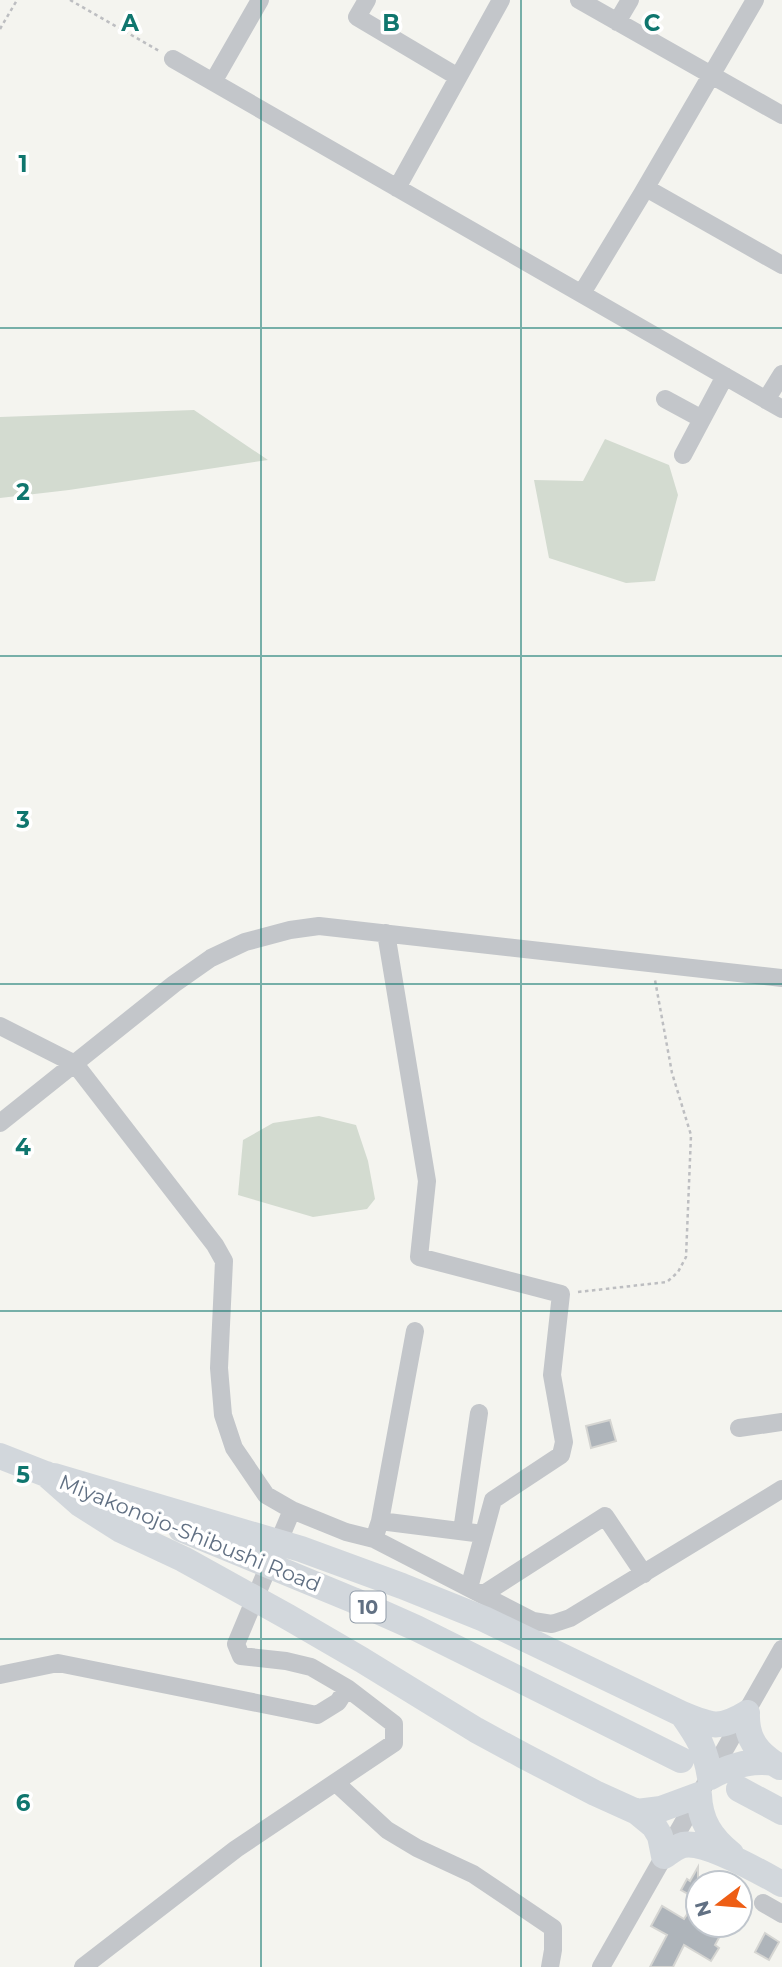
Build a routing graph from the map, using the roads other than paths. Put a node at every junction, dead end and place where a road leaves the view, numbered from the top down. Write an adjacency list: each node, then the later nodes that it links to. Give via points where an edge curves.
1 (260, 0): 11 (street)
2 (367, 0): 10 (street, via 357,17)
3 (501, 0): 10 (street)
4 (579, 0): 7 (street)
5 (630, 0): 7 (street)
6 (755, 0): 9 (street)
7 (617, 22): 9 (street)
8 (173, 59): 11 (street)
9 (712, 75): 12 (street); 14 (street)
10 (458, 77): 13 (street)
11 (213, 82): 13 (street)
12 (782, 115)
13 (397, 188): 16 (street)
14 (646, 188): 15 (street); 16 (street)
15 (782, 265)
16 (582, 293): 18 (street)
17 (782, 374): 20 (street)
18 (724, 376): 20 (street); 22 (street)
19 (665, 399): 22 (street)
20 (766, 400): 21 (street)
21 (782, 409)
22 (702, 419): 23 (street)
23 (683, 455)
24 (386, 933): 25 (street); 27 (street, via 319,926 245,942 211,958 174,984); 39 (street, via 427,1181 419,1257 561,1294 552,1375 564,1442 561,1455 493,1500)
25 (782, 978)
26 (0, 1027): 27 (street)
27 (75, 1064): 28 (street); 36 (street, via 224,1261 219,1367 223,1415 234,1448 266,1495)
28 (0, 1123)
29 (415, 1331): 37 (street)
30 (479, 1413): 38 (street)
31 (782, 1422): 32 (street)
32 (739, 1428)
33 (0, 1456): 34 (highway, Miyakonojo-Shibushi Road / 10)
34 (46, 1474): 47 (highway, via 301,1549 402,1586 484,1619); 48 (highway, Miyakonojo-Shibushi Road / 10, via 416,1628); 53 (highway, via 79,1504 121,1530 288,1617 476,1730)
35 (782, 1489): 41 (street)
36 (290, 1514): 40 (street); 45 (street, via 236,1644 241,1656 311,1667)
37 (380, 1521): 38 (street); 40 (street)
38 (462, 1531): 39 (street)
39 (483, 1534): 42 (street)
40 (374, 1539): 42 (street)
41 (644, 1574): 42 (street, via 552,1624 533,1621); 42 (street, via 605,1516)
42 (475, 1592)
43 (782, 1648): 46 (street)
44 (0, 1675): 45 (street, via 58,1663 317,1716 338,1702)
45 (347, 1688): 50 (street, via 394,1724 394,1743)
46 (747, 1713): 47 (highway, via 716,1725); 49 (highway, via 751,1740); 51 (street)
47 (682, 1714): 51 (highway, via 706,1755)
48 (681, 1760)
49 (778, 1766): 51 (highway, via 737,1765)
50 (336, 1783): 60 (street, via 236,1849); 61 (street, via 387,1829 417,1849 473,1874 553,1928)
51 (704, 1786): 53 (highway, via 661,1809); 55 (street); 56 (highway, via 699,1810 715,1840)
52 (739, 1789): 54 (highway)
53 (637, 1812): 55 (highway, via 654,1826)
54 (782, 1812)
55 (664, 1856): 56 (highway, via 686,1844); 62 (street)
56 (737, 1860): 57 (highway)
57 (782, 1884)
58 (763, 1903): 59 (street)
59 (782, 1913)
60 (83, 1967)
61 (550, 1967)
62 (601, 1967)

